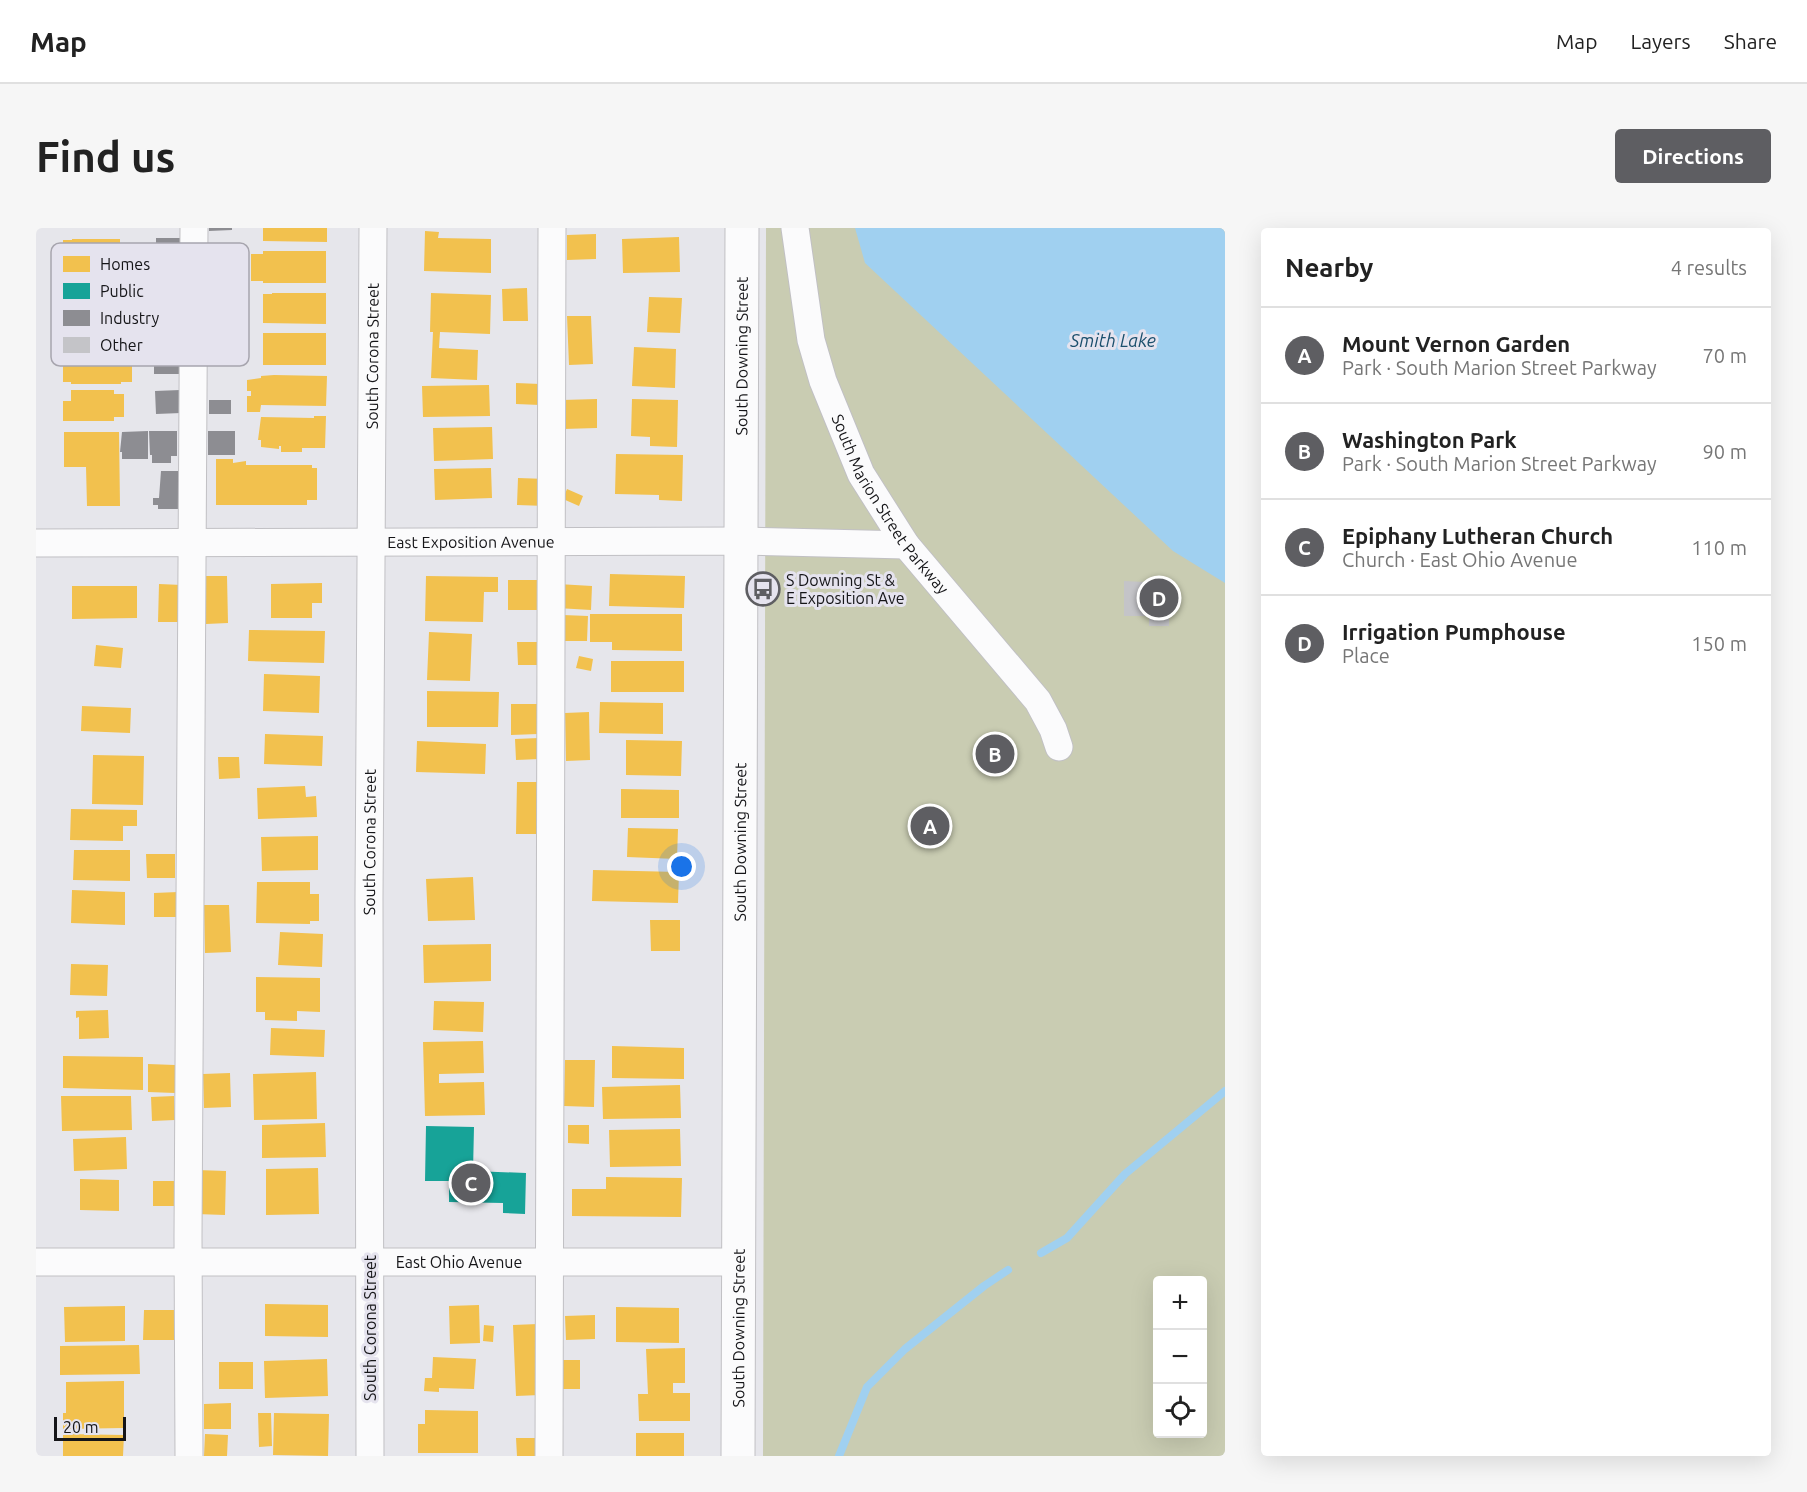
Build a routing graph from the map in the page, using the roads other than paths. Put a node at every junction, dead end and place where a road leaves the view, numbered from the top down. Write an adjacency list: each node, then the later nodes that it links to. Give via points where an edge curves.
1 (194, 228): 6 (street)
2 (373, 228): 12 (street, South Corona Street)
3 (552, 228): 8 (street)
4 (742, 228): 9 (main road, South Downing Street)
5 (795, 228): 13 (street, South Marion Street Parkway, via 811,340 823,381 861,474)
6 (194, 243)
7 (193, 366): 11 (street)
8 (550, 541): 9 (street, East Exposition Avenue); 12 (street, East Exposition Avenue); 18 (street)
9 (740, 541): 13 (street, East Exposition Avenue); 19 (main road, South Downing Street)
10 (36, 543): 11 (street, East Exposition Avenue)
11 (191, 543): 12 (street, East Exposition Avenue); 16 (street)
12 (372, 543): 17 (street, South Corona Street)
13 (906, 545): 14 (street, South Marion Street Parkway, via 1038,701)
14 (1059, 747)
15 (36, 1262): 16 (street, East Ohio Avenue)
16 (188, 1262): 17 (street, East Ohio Avenue); 20 (street)
17 (370, 1262): 18 (street, East Ohio Avenue); 21 (street, South Corona Street)
18 (548, 1262): 19 (street, East Ohio Avenue); 22 (street)
19 (738, 1262): 23 (main road, South Downing Street)
20 (189, 1456)
21 (370, 1456)
22 (549, 1456)
23 (738, 1456)

